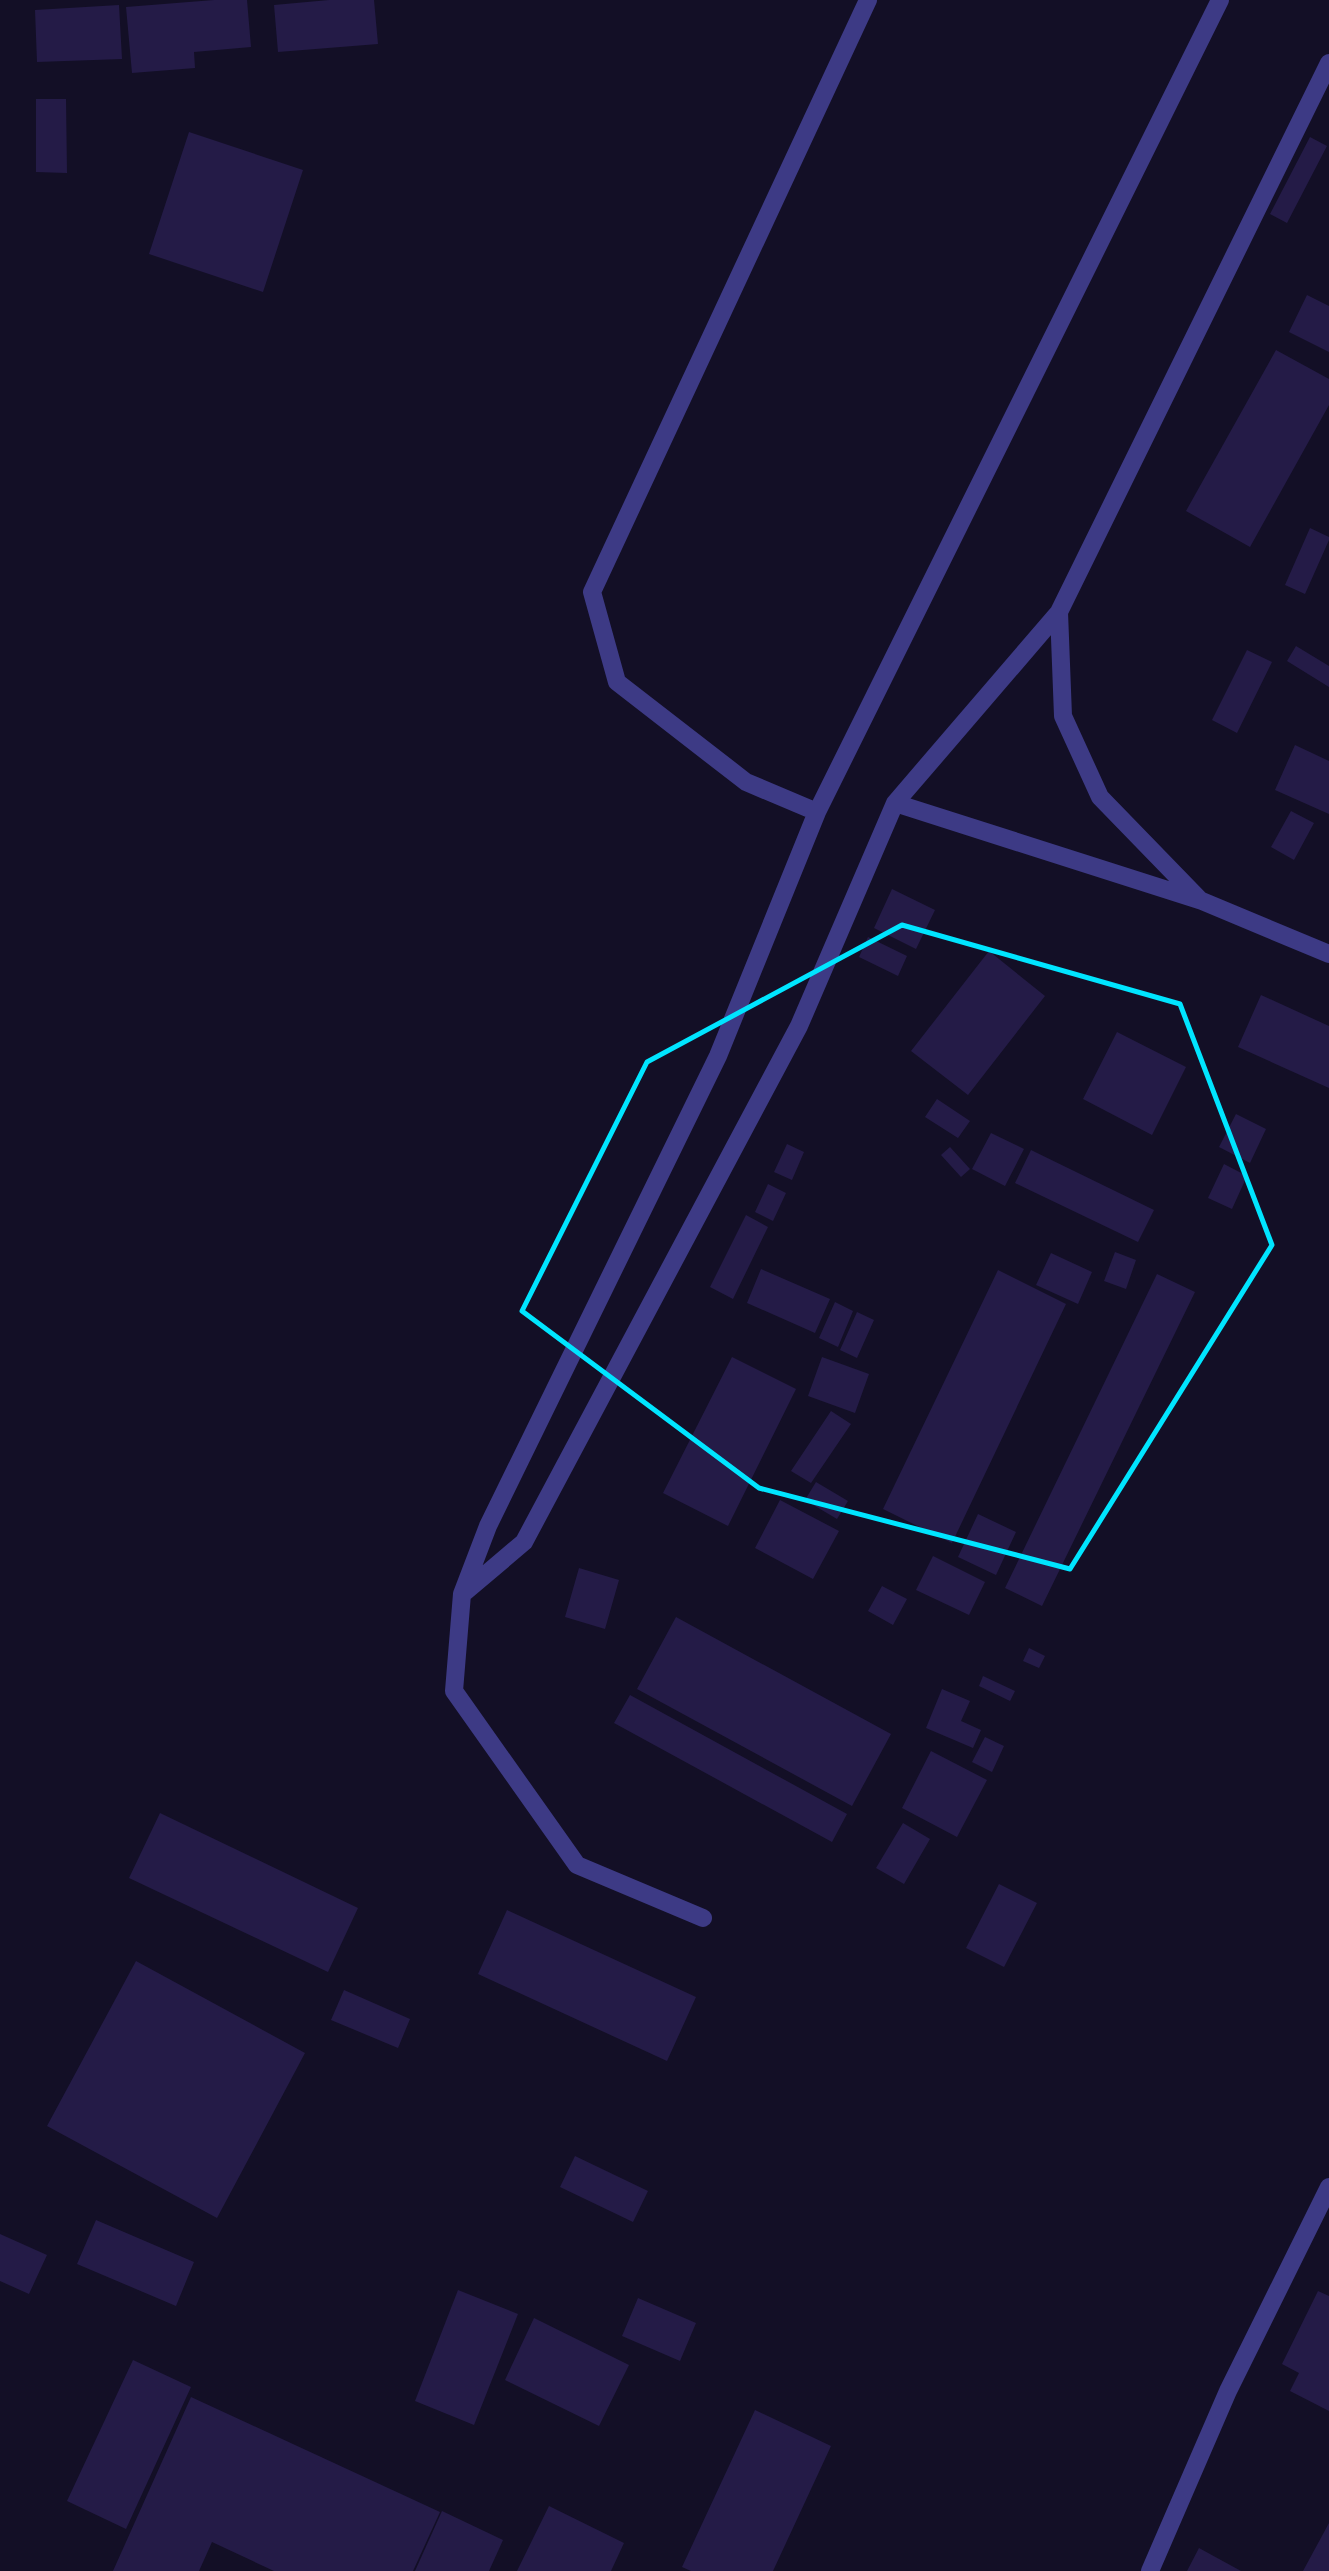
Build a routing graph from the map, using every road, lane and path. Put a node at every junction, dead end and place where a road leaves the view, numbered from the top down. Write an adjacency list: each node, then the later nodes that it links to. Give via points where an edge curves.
1 (868, 0): 6 (street, via 592,592 617,682 746,782)
2 (1220, 0): 6 (street)
3 (1329, 64): 4 (street)
4 (1059, 612): 5 (street); 7 (street, via 1063,716 1100,797)
5 (895, 803): 7 (street); 9 (street, via 799,1026 524,1542)
6 (817, 812): 9 (street, via 718,1056 488,1526)
7 (1202, 901): 8 (street)
8 (1329, 954)
9 (462, 1594): 10 (street, via 454,1691 577,1865)
10 (703, 1918)
11 (1329, 2187): 12 (street, via 1228,2391)
12 (1150, 2571)

